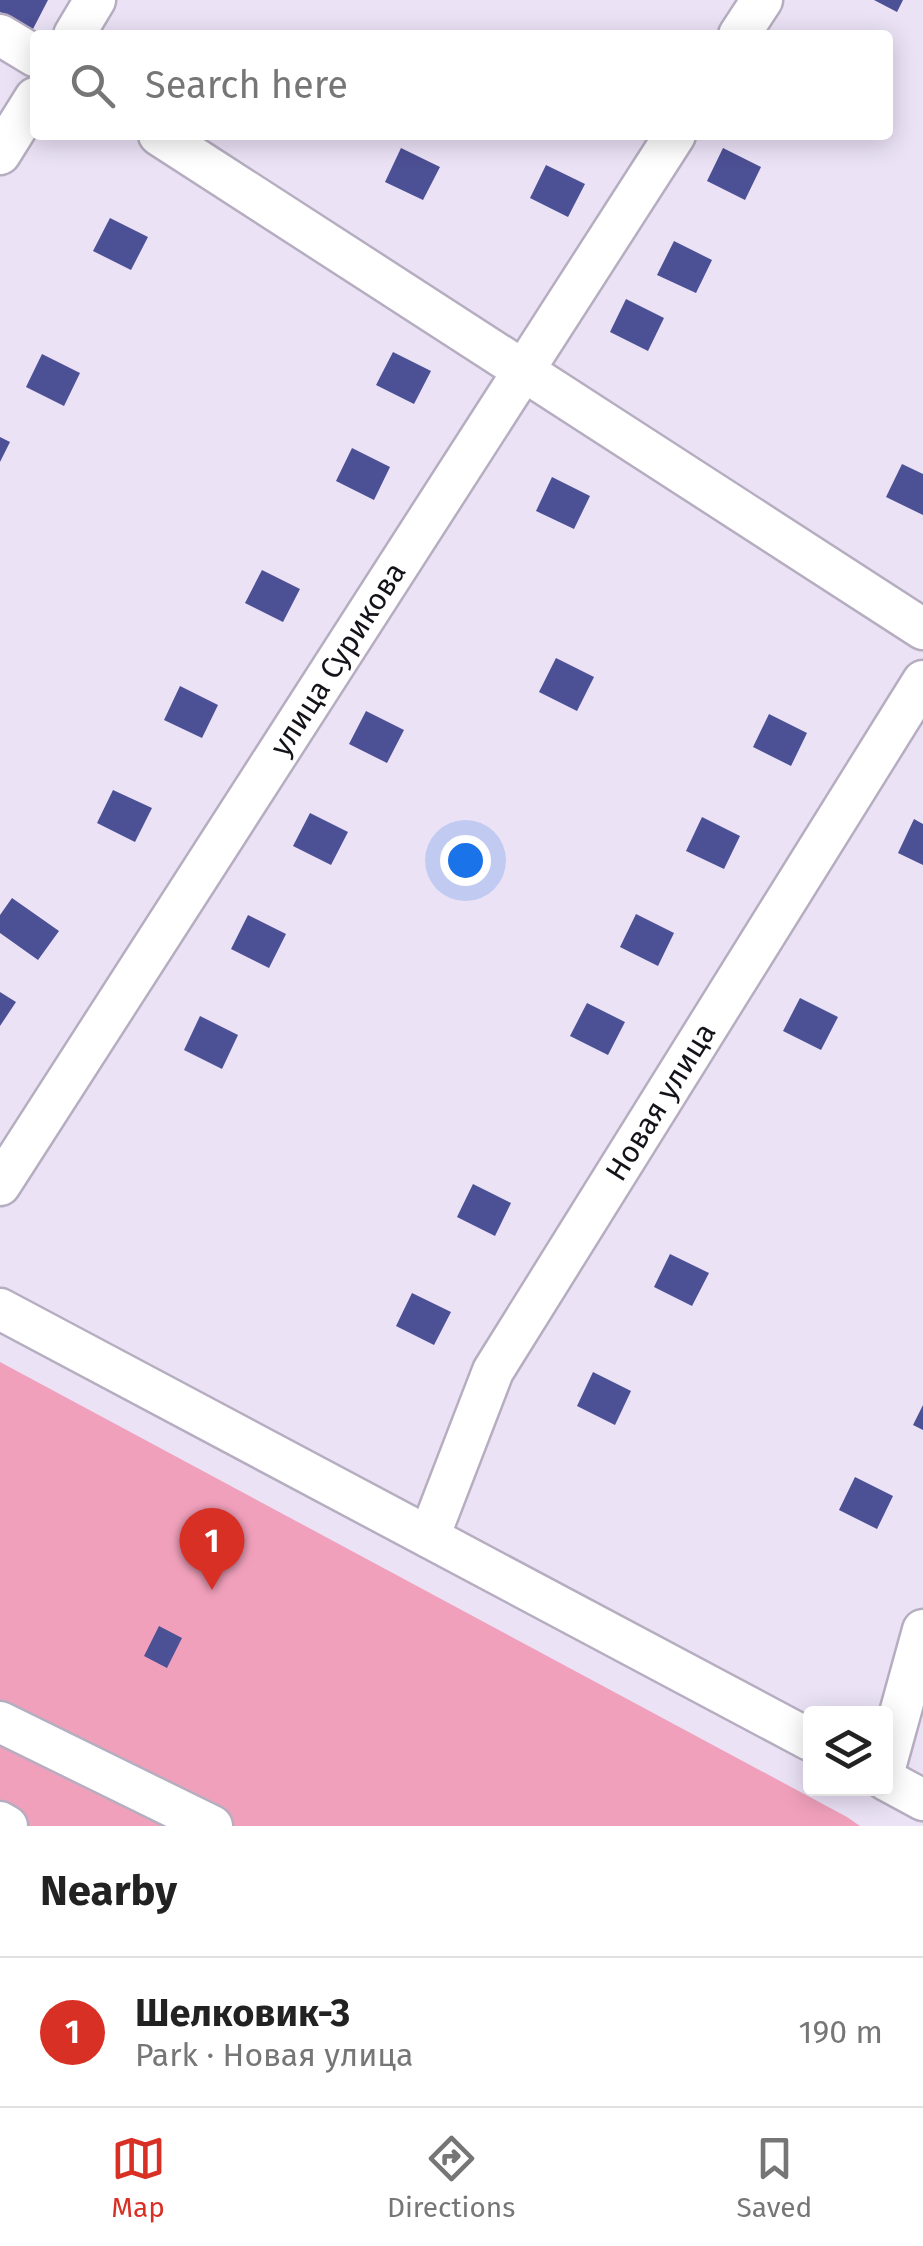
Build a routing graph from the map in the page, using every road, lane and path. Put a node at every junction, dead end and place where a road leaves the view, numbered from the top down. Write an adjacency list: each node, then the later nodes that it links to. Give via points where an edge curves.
1 (95, 0): 3 (street)
2 (762, 0): 4 (street)
3 (77, 30)
4 (742, 30)
5 (0, 35): 6 (street)
6 (30, 53)
7 (30, 106): 10 (street)
8 (167, 140): 11 (street)
9 (672, 140): 11 (street, улица Сурикова)
10 (0, 154)
11 (524, 371): 12 (street); 14 (street, улица Сурикова)
12 (923, 629)
13 (923, 681): 16 (street, Новая улица, via 493,1370)
14 (0, 1185)
15 (0, 1309): 16 (street)
16 (429, 1537): 19 (street)
17 (923, 1630): 20 (street)
18 (0, 1722): 25 (street)
19 (803, 1736)
20 (893, 1739)
21 (893, 1784): 22 (street)
22 (923, 1800)
23 (0, 1822): 24 (street)
24 (8, 1826)
25 (212, 1826)

